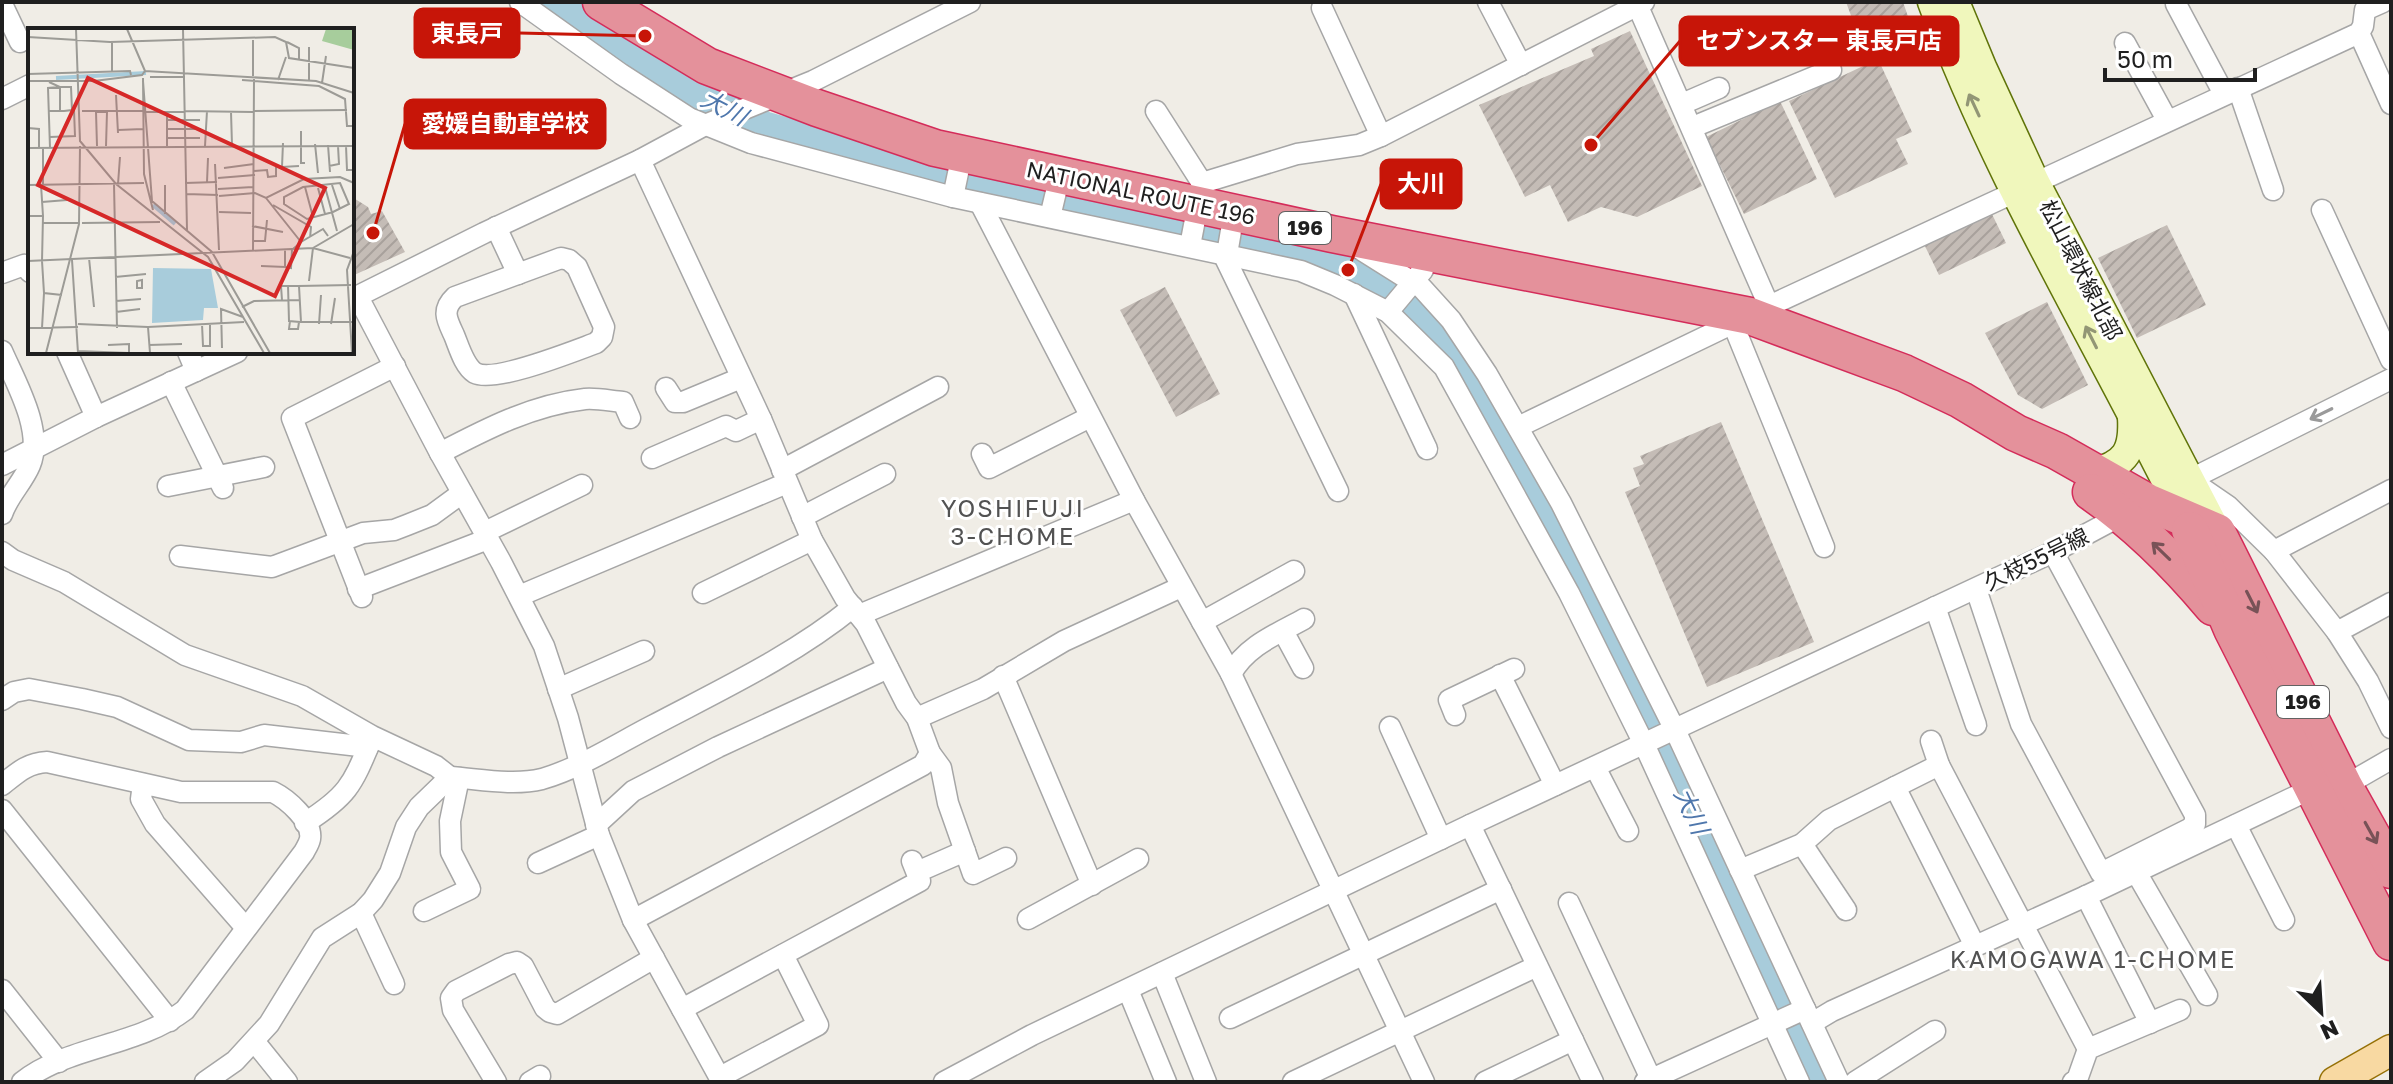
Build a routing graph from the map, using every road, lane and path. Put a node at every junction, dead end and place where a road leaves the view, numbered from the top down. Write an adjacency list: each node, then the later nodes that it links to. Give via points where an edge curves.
1 (520, 2): 26 (street, via 621,74)
2 (601, 2): 20 (highway, NATIONAL ROUTE 196 / 196, via 707,66)
3 (970, 2): 20 (street)
4 (1488, 2): 15 (street)
5 (1932, 2): 32 (street, 松山環状線北部, one-way to 5, via 1954,61)
6 (1955, 2): 32 (street, 松山環状線北部)
7 (1639, 3): 15 (street); 22 (street)
8 (2, 4): 13 (street)
9 (2176, 4): 19 (street)
10 (2369, 5): 12 (street)
11 (1322, 8): 28 (street)
12 (2359, 33): 19 (street); 23 (street)
13 (20, 42)
14 (2125, 43): 25 (street)
15 (1521, 65): 28 (street)
16 (1831, 70): 27 (street)
17 (28, 86): 21 (street)
18 (1719, 88): 22 (street)
19 (2231, 91): 25 (street); 33 (street)
20 (781, 95): 26 (street); 30 (highway, NATIONAL ROUTE 196 / 196, via 935,148)
21 (2, 99)
22 (1682, 104): 27 (street)
23 (2391, 104)
24 (1156, 111): 36 (street)
25 (2167, 120): 32 (street)
26 (705, 125): 29 (street); 34 (street, via 751,143)
27 (1693, 127): 50 (street)
28 (1381, 136): 36 (street, via 1359,145 1297,154)
29 (640, 160): 40 (street); 57 (street)
30 (960, 162): 31 (highway, NATIONAL ROUTE 196 / 196); 34 (street)
31 (1058, 184): 36 (highway, NATIONAL ROUTE 196 / 196); 38 (street)
32 (2025, 187): 50 (street); 64 (street, 松山環状線北部, one-way to 32); 86 (street, 松山環状線北部)
33 (2273, 190)
34 (954, 195): 35 (street)
35 (980, 203): 38 (street); 63 (street)
36 (1198, 203): 39 (highway, NATIONAL ROUTE 196 / 196); 41 (street)
37 (2322, 210): 53 (street)
38 (1051, 215): 41 (street)
39 (1232, 220): 42 (street); 46 (highway, NATIONAL ROUTE 196 / 196, via 1332,234)
40 (496, 227): 45 (street); 48 (street)
41 (1190, 244): 42 (street)
42 (1226, 251): 47 (street, via 1301,271); 83 (street)
43 (28, 270): 44 (street, via 24,265)
44 (2, 273)
45 (518, 274): 45 (street, via 447,304 445,315 473,372 483,375 539,364 602,337 604,327 569,260 561,258)
46 (1420, 278): 49 (street); 50 (highway, NATIONAL ROUTE 196 / 196); 67 (street)
47 (1354, 294): 49 (street); 70 (street)
48 (355, 298): 56 (street)
49 (1388, 312): 125 (street, via 1444,367 1569,593)
50 (1751, 315): 67 (street); 68 (highway, NATIONAL ROUTE 196 / 196, via 1904,373); 92 (street)
51 (68, 354): 62 (street)
52 (228, 354): 55 (street)
53 (2391, 360)
54 (4, 362): 69 (street, via 26,404)
55 (192, 362): 59 (street)
56 (395, 366): 71 (street); 91 (street, via 292,418)
57 (741, 378): 61 (street, via 683,402 675,402); 66 (street)
58 (2391, 379): 86 (street, 久枝55号線, one-way to 86)
59 (171, 382): 62 (street); 79 (street)
60 (938, 387): 78 (street)
61 (666, 388)
62 (96, 417): 69 (street)
63 (1090, 417): 72 (street, via 989,468); 85 (street)
64 (2132, 417): 76 (street, via 2126,456 2112,468); 86 (street, 松山環状線北部)
65 (630, 418): 71 (street, via 623,402 588,399 506,419)
66 (761, 419): 73 (street, via 736,431 726,426); 78 (street)
67 (1518, 427): 122 (street)
68 (2016, 433): 76 (highway, NATIONAL ROUTE 196 / 196); 86 (highway, NATIONAL ROUTE 196 / 196, via 2049,463)
69 (35, 448): 74 (street); 87 (street)
70 (1427, 449)
71 (440, 453): 84 (street)
72 (982, 454)
73 (652, 458)
74 (2, 465)
75 (264, 467): 79 (street)
76 (2093, 473): 86 (highway, NATIONAL ROUTE 196 / 196)
77 (885, 474): 88 (street)
78 (784, 476): 88 (street); 101 (street)
79 (220, 482): 81 (street)
80 (582, 485): 89 (street)
81 (168, 486)
82 (2391, 490): 93 (street)
83 (1338, 491)
84 (462, 493): 89 (street); 91 (street, via 407,525)
85 (1134, 500): 98 (street); 104 (street)
86 (2163, 500): 93 (street, via 2228,506); 95 (street, 久枝55号線); 107 (highway, 196); 107 (highway, NATIONAL ROUTE 196 / 196, one-way to 86, via 2191,580); 136 (highway, NATIONAL ROUTE 196 / 196, one-way to 136, via 2217,532)
87 (2, 514)
88 (802, 517): 90 (street)
89 (487, 536): 91 (street, via 360,593); 101 (street)
90 (812, 540): 100 (street); 104 (street)
91 (339, 542): 96 (street, via 272,567)
92 (1824, 547)
93 (2274, 551): 109 (street)
94 (2, 552): 124 (street, via 64,582 185,655 302,696)
95 (2053, 552): 99 (street, 久枝55号線); 99 (street, via 2195,815 2189,829 2101,873 2021,724)
96 (193, 563)
97 (1294, 571): 106 (street)
98 (1181, 587): 106 (street); 114 (street, via 1064,641)
99 (1976, 589): 103 (street, 久枝55号線)
100 (703, 593)
101 (519, 596): 115 (street)
102 (2391, 603): 109 (street)
103 (1935, 607): 119 (street); 122 (street, 久枝55号線)
104 (856, 611): 111 (street); 128 (street)
105 (1304, 619): 108 (street)
106 (1202, 622): 113 (street)
107 (2232, 629): 136 (highway, 196)
108 (1283, 631): 112 (street); 113 (street, via 1240,659)
109 (2337, 632): 121 (street)
110 (644, 651): 115 (street)
111 (888, 668): 118 (street); 141 (street, via 633,791)
112 (1303, 668)
113 (1231, 674): 154 (street)
114 (1003, 676): 118 (street); 152 (street)
115 (558, 689): 128 (street)
116 (2, 700): 124 (street, via 29,689 82,699 117,707 189,740 241,742 264,735)
117 (1455, 715): 134 (street, via 1449,700 1507,672)
118 (917, 718): 126 (street)
119 (1976, 725)
120 (1390, 727): 143 (street)
121 (2391, 728)
122 (1675, 730): 125 (street, 久枝55号線); 149 (street)
123 (1931, 741): 129 (street)
124 (370, 742): 131 (street); 138 (street, via 344,794)
125 (1644, 744): 130 (street, 久枝55号線); 179 (street)
126 (930, 753): 145 (street, via 941,768); 161 (street, via 923,765)
127 (2391, 759): 136 (street)
128 (580, 762): 131 (street, via 541,779 519,782); 141 (street)
129 (1939, 765): 135 (street); 163 (street)
130 (1595, 767): 134 (street, 久枝55号線); 142 (street)
131 (454, 778): 158 (street, via 451,852 470,889); 159 (street, via 419,807 383,888)
132 (3, 781): 133 (street, via 23,767 47,762)
133 (143, 784): 138 (street, via 203,794 273,792 285,798); 164 (street, via 141,799 155,824)
134 (1555, 785): 139 (street, 久枝55号線)
135 (1895, 787): 144 (street, via 1829,820); 166 (street)
136 (2328, 788): 140 (street); 150 (highway, 196, one-way to 150); 165 (highway, 196)
137 (2, 810): 180 (street)
138 (305, 823): 164 (street, via 310,838 304,852)
139 (1470, 825): 143 (street, 久枝55号線); 153 (street)
140 (2236, 825): 151 (street); 162 (street)
141 (597, 830): 148 (street); 161 (street)
142 (1628, 831)
143 (1441, 839): 154 (street, 久枝55号線)
144 (1802, 844): 149 (street); 157 (street)
145 (965, 851): 146 (street, via 973,874); 168 (street, via 914,867 920,881)
146 (1006, 858)
147 (1138, 859): 152 (street)
148 (538, 863)
149 (1740, 870): 179 (street)
150 (2391, 870)
151 (2136, 872): 155 (street); 172 (street)
152 (1092, 885): 160 (street)
153 (1501, 889): 167 (street); 170 (street)
154 (1332, 892): 167 (street); 171 (street, 久枝55号線)
155 (2086, 896): 163 (street); 181 (street)
156 (1569, 903): 191 (street, via 1624,999)
157 (1846, 910)
158 (424, 911)
159 (361, 913): 173 (street); 185 (street, via 322,938 282,1006)
160 (1028, 919)
161 (633, 920): 169 (street)
162 (2284, 920)
163 (2022, 925): 166 (street); 186 (street)
164 (246, 928): 180 (street, via 185,1010)
165 (2391, 942)
166 (1975, 946): 179 (street, via 1832,1011)
167 (1362, 954): 178 (street); 182 (street)
168 (783, 955): 176 (street); 190 (street, via 818,1025)
169 (654, 958): 176 (street); 195 (street, via 557,1014 545,1008 517,962 456,991 453,1010)
170 (1537, 966): 182 (street); 184 (street)
171 (1162, 973): 175 (street, 久枝55号線); 198 (street)
172 (2206, 981)
173 (394, 984)
174 (2, 990): 188 (street)
175 (1128, 990): 196 (street, 久枝55号線); 197 (street)
176 (682, 1009): 190 (street)
177 (2180, 1010): 181 (street)
178 (1230, 1018)
179 (1794, 1018): 191 (street); 203 (street); 204 (street)
180 (170, 1021): 188 (street)
181 (2150, 1023): 186 (street)
182 (1399, 1031): 199 (street); 200 (street)
183 (1935, 1031): 205 (street)
184 (1573, 1040): 201 (street); 202 (street)
185 (254, 1041): 189 (street); 194 (street)
186 (2088, 1049): 206 (street)
187 (2391, 1050): 207 (main road)
188 (59, 1062): 192 (street)
189 (227, 1076): 193 (street)
190 (721, 1079)
191 (1648, 1081)
192 (22, 1082)
193 (205, 1082)
194 (287, 1082)
195 (496, 1082)
196 (944, 1082)
197 (1166, 1082)
198 (1206, 1082)
199 (1293, 1082)
200 (1424, 1082)
201 (1485, 1082)
202 (1593, 1082)
203 (1799, 1082)
204 (1839, 1082)
205 (1855, 1082)
206 (2073, 1082)
207 (2335, 1082)

